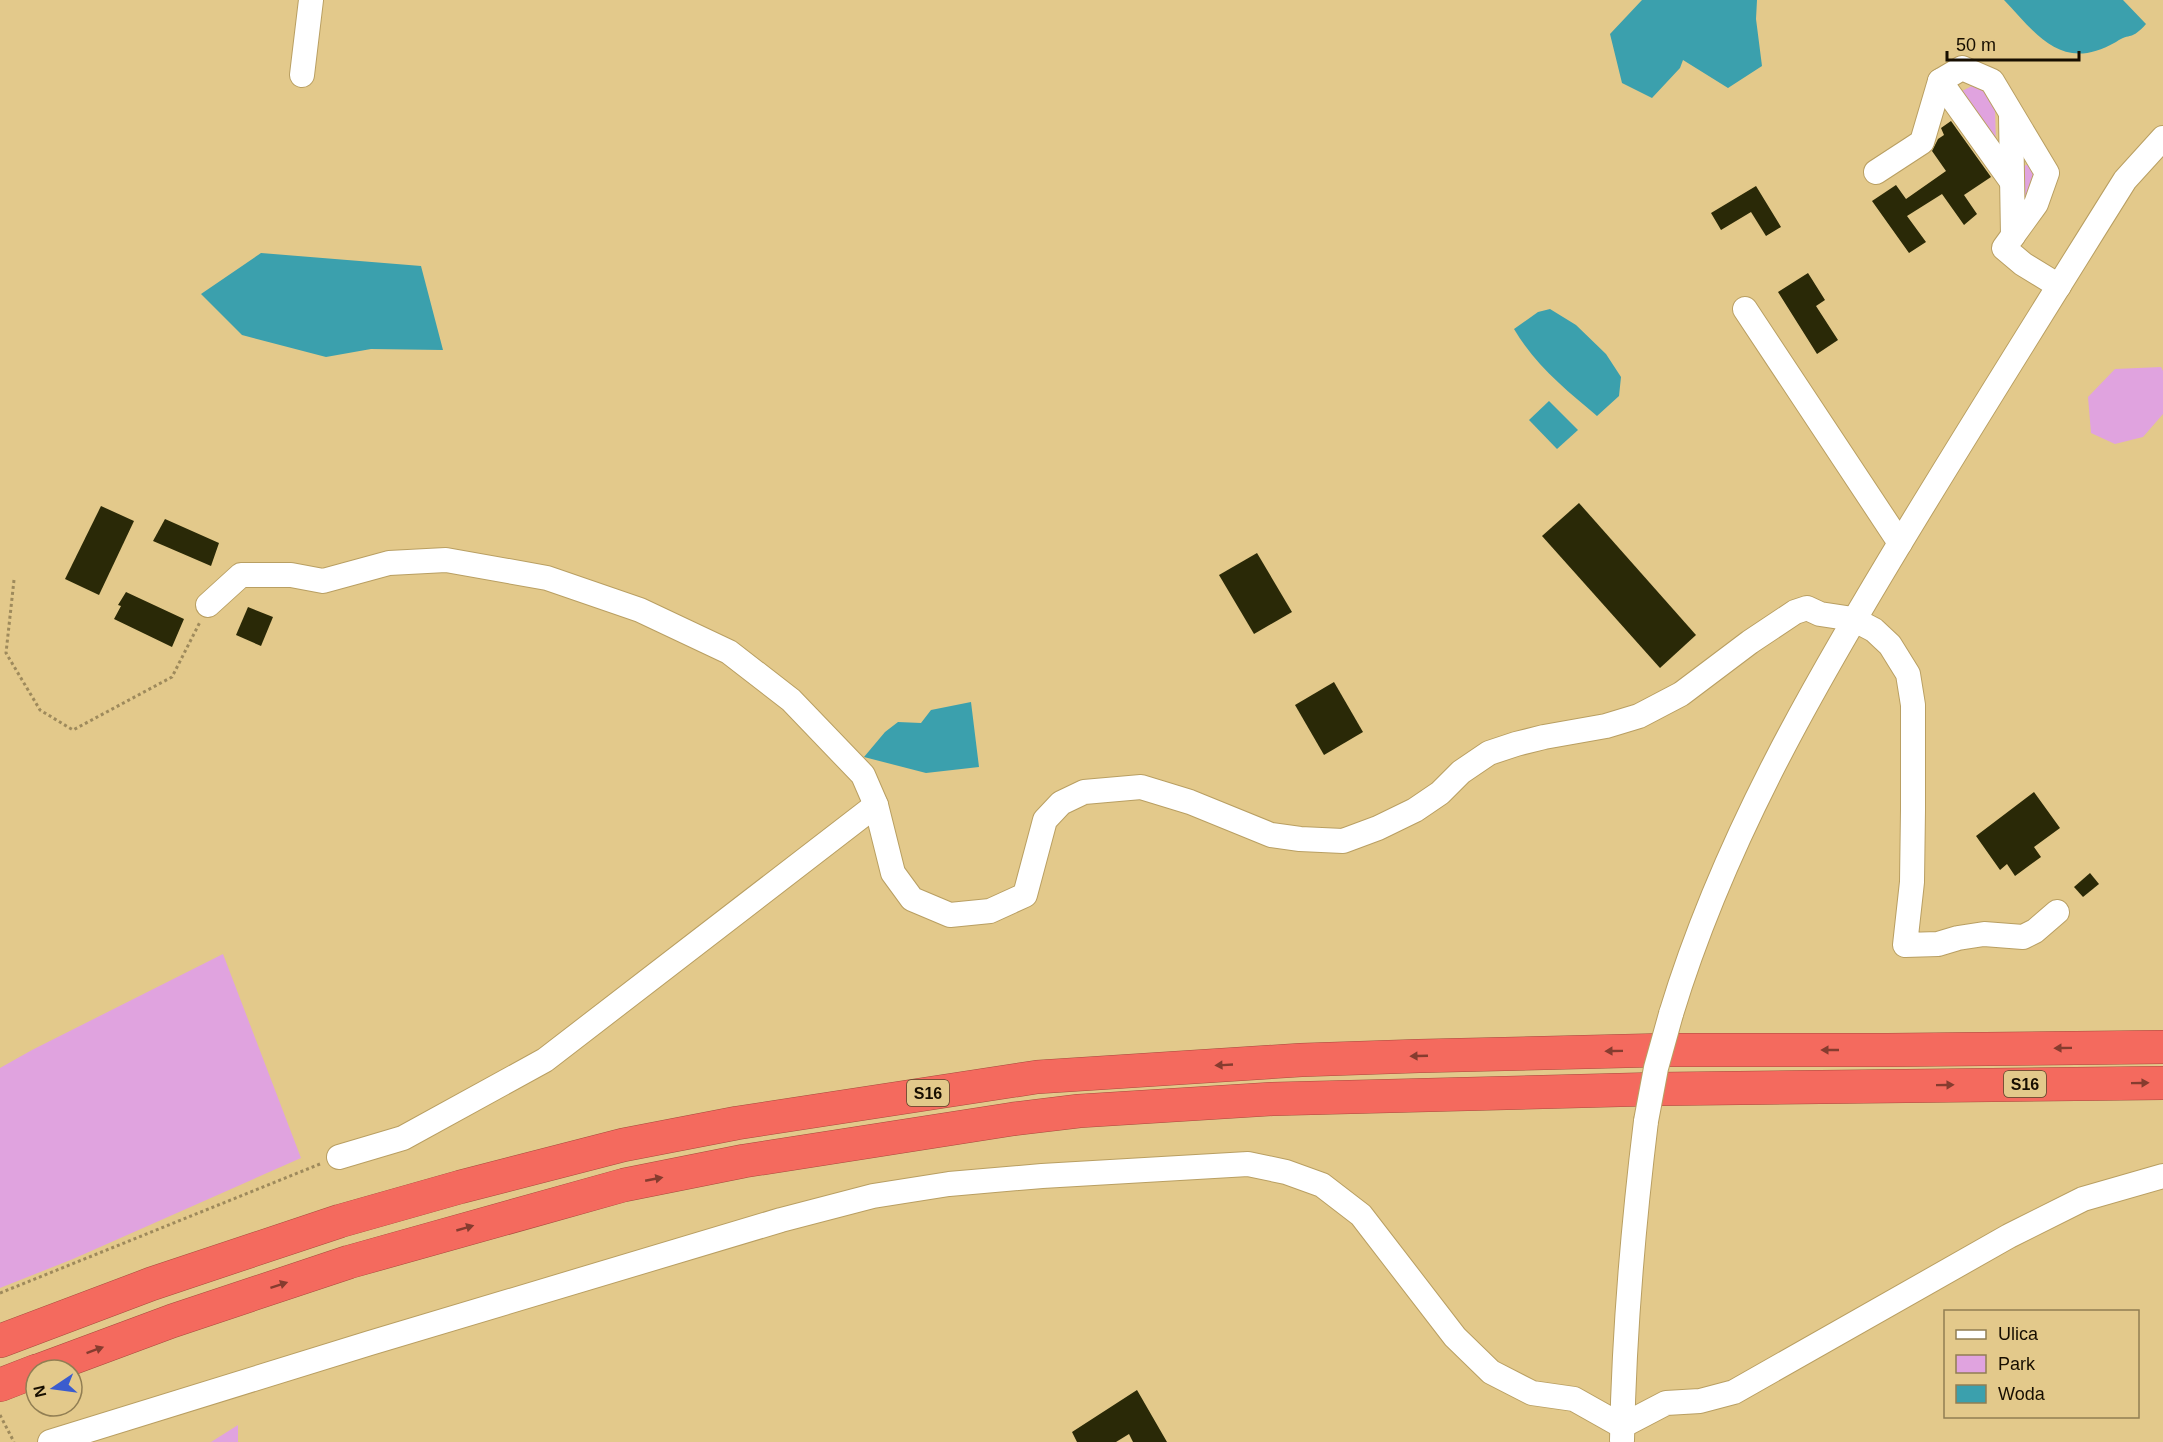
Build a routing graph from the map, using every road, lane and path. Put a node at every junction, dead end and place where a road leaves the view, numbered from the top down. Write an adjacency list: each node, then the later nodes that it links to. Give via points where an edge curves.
1 (311, 0): 2 (street)
2 (302, 75)
3 (1940, 81): 4 (street, via 1962,68 1992,81); 6 (street, via 1922,142); 7 (street)
4 (2011, 113): 7 (street); 8 (street, via 2047,173 2036,204)
5 (2163, 138): 9 (street, via 2125,180)
6 (1876, 172)
7 (2012, 182): 8 (street)
8 (2013, 236): 9 (street, via 2004,248)
9 (2059, 286): 11 (street)
10 (1745, 309): 11 (street)
11 (1900, 543): 14 (street)
12 (14, 580): 13 (path, via 6,653 40,710 72,730 172,677)
13 (208, 605): 15 (street, via 241,575 291,575 323,581 389,563 446,560 547,578 640,610 729,652 799,708 863,776)
14 (1854, 620): 15 (street, via 1807,608 1795,612 1681,694 1639,716 1489,753 1414,810 1343,841 1271,835 1141,787 1084,792 1061,803 1045,820 1025,894 990,911 950,915 912,899 892,873); 16 (street, via 1874,630 1890,645 1908,674 1913,705 1912,882 1905,945 1938,944 1984,934 2023,937); 25 (street, bridge, via 1754,802 1706,910 1671,1014 1646,1121 1636,1201)
15 (876, 805): 19 (street, via 545,1060 403,1138)
16 (2056, 912)
17 (2163, 1047): 22 (highway, S16, one-way to 22, via 1666,1050 1419,1056 1037,1077 736,1123 623,1145 340,1221 151,1284)
18 (2163, 1083): 23 (highway, S16, one-way to 18, via 172,1321 349,1262 624,1185 744,1161 1024,1118 1272,1099 1658,1089)
19 (339, 1157): 21 (path)
20 (2163, 1176): 25 (street, via 2083,1199 2009,1236 1734,1392 1700,1401 1666,1403)
21 (0, 1293)
22 (0, 1341)
23 (22, 1377)
24 (0, 1415): 26 (path)
25 (1622, 1434): 27 (street, via 1574,1399 1532,1393 1491,1372 1455,1336 1361,1215 1322,1185 1248,1164 1019,1178 873,1196 780,1220)
26 (14, 1442)
27 (50, 1442)

